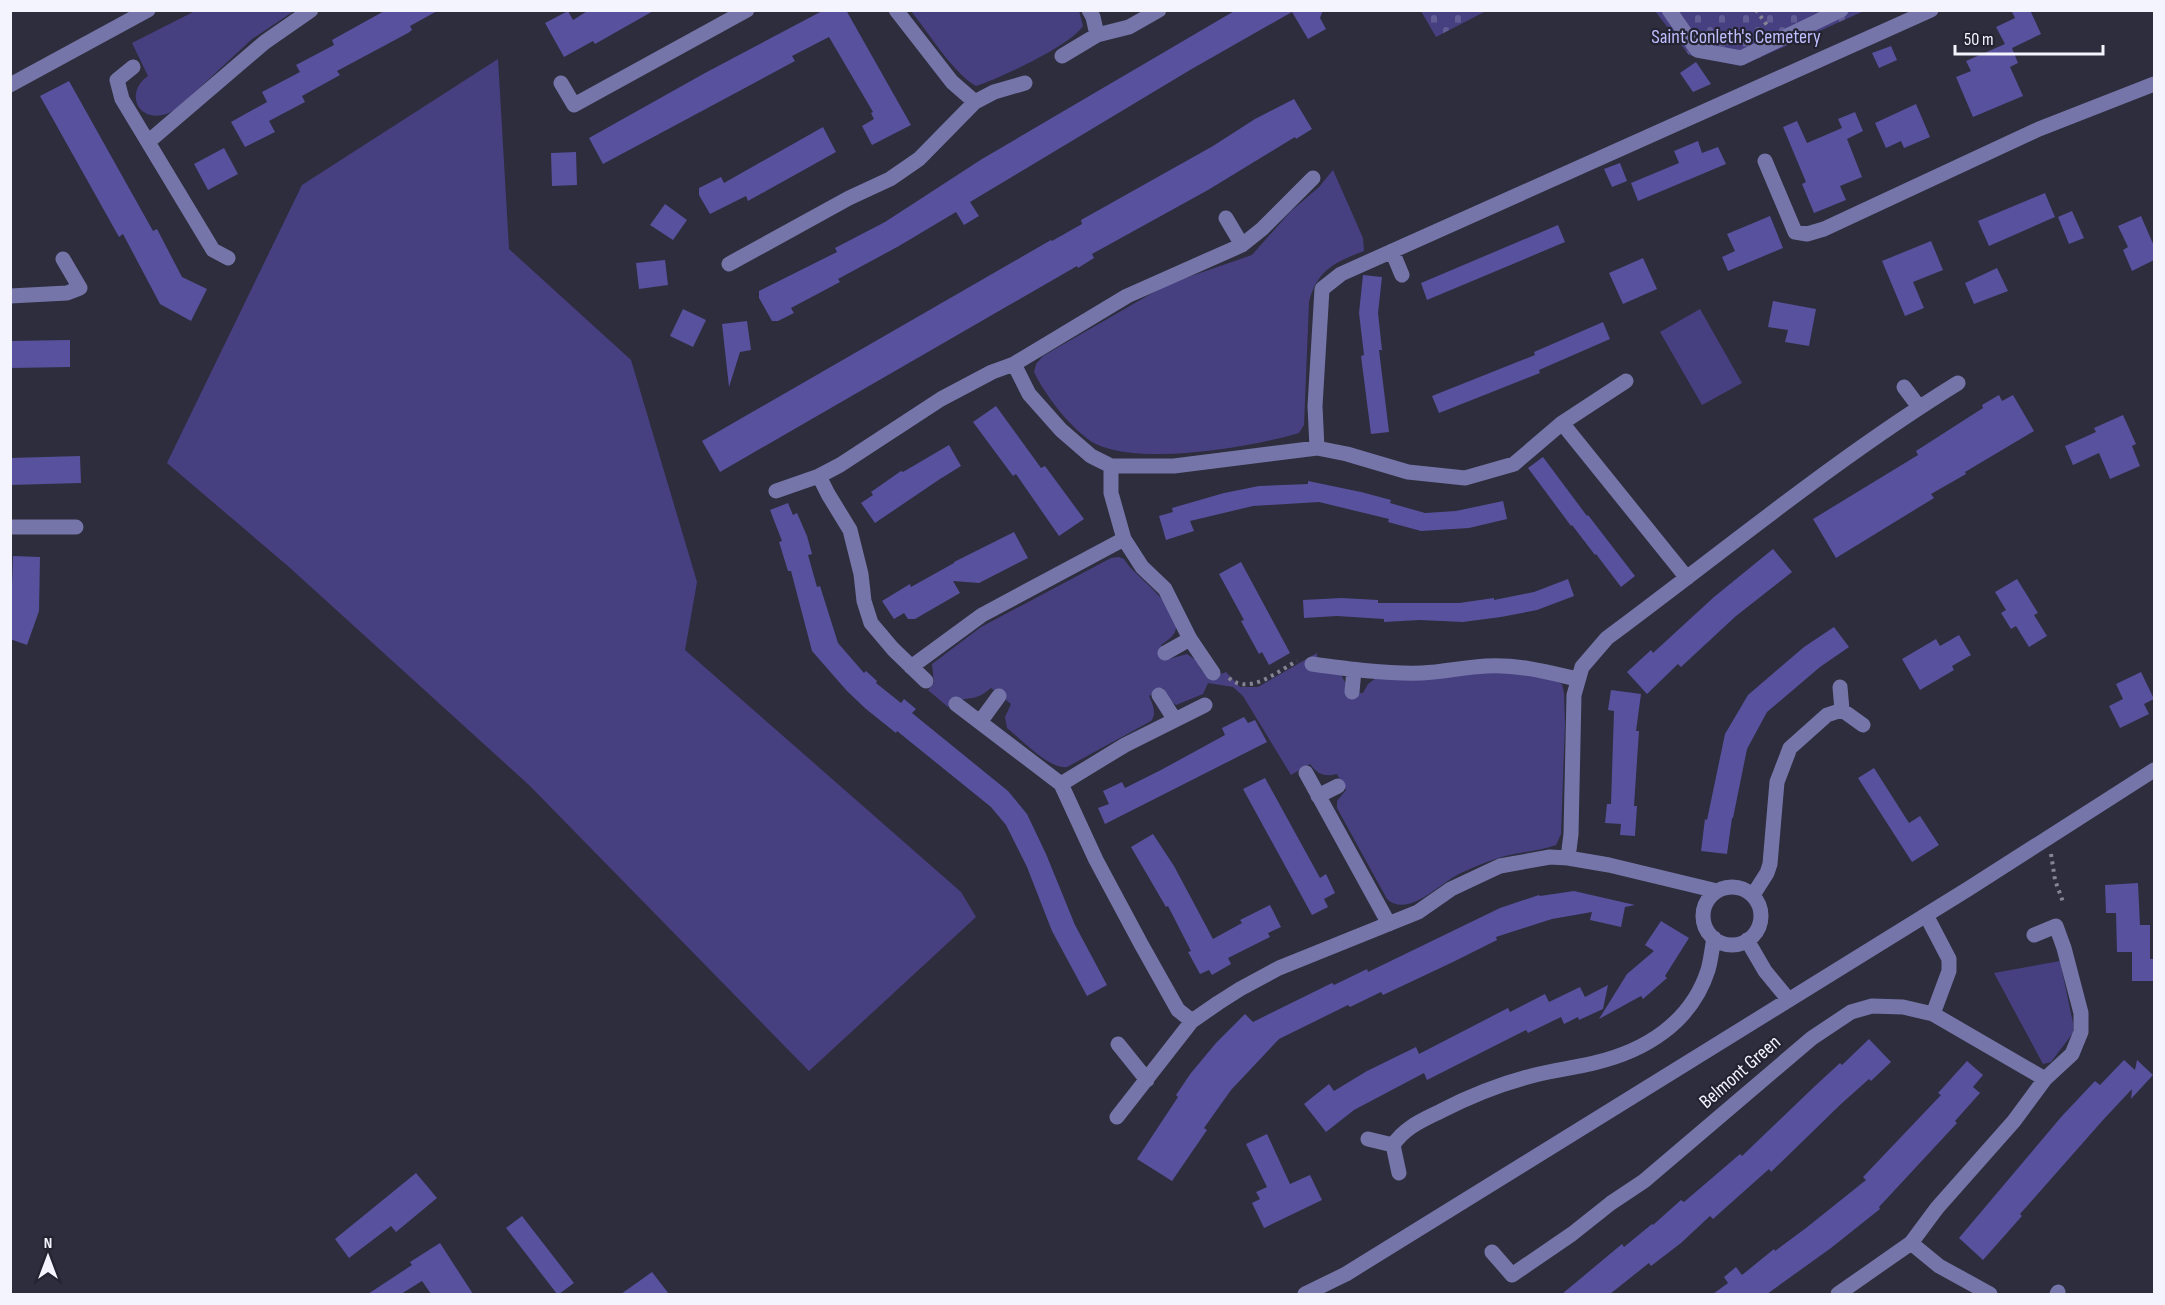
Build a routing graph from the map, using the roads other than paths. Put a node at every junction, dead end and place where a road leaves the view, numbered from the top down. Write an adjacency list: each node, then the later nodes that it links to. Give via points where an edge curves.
1 (148, 10): 16 (street)
2 (311, 10): 18 (street, via 265,42)
3 (747, 10): 13 (street, via 574,105)
4 (896, 10): 17 (street, via 952,82)
5 (1089, 10): 10 (street)
6 (1159, 10): 10 (street, via 1129,27)
7 (1841, 10): 9 (street, via 1741,58 1697,50)
8 (1931, 10): 23 (street)
9 (1674, 12)
10 (1097, 35): 11 (street)
11 (1062, 56)
12 (133, 67): 18 (street, via 117,80 122,99)
13 (561, 83)
14 (1025, 83): 17 (street)
15 (2154, 84): 19 (street, via 2040,129 1807,234 1795,232)
16 (10, 85)
17 (975, 102): 26 (street, via 919,159 890,179)
18 (148, 142): 24 (street, via 213,250)
19 (1765, 161)
20 (1313, 178): 22 (street)
21 (1226, 218): 22 (street)
22 (1242, 245): 29 (street, via 1127,296)
23 (1392, 251): 27 (street); 35 (street, via 1341,274 1322,290 1315,406)
24 (228, 258)
25 (63, 259): 28 (street, via 80,288 67,293)
26 (729, 264)
27 (1402, 275)
28 (10, 296)
29 (1014, 364): 36 (street, via 1029,394 1061,430 1091,456); 37 (street, via 941,399)
30 (1626, 381): 34 (street)
31 (1958, 383): 33 (street)
32 (1904, 387): 33 (street)
33 (1919, 407): 42 (street)
34 (1562, 423): 35 (street, via 1514,464 1465,478 1408,472); 42 (street)
35 (1317, 448): 36 (street, via 1174,466)
36 (1111, 466): 41 (street, via 1111,493)
37 (819, 476): 38 (street); 46 (street, via 850,530 871,623)
38 (776, 491)
39 (10, 527): 40 (street)
40 (76, 527)
41 (1124, 539): 43 (street, via 1142,567 1165,589); 46 (street, via 982,615)
42 (1687, 578): 49 (street, via 1606,638 1591,654)
43 (1190, 639): 44 (street); 48 (street)
44 (1165, 653)
45 (1312, 664): 47 (street)
46 (911, 667): 50 (street)
47 (1353, 670): 49 (street, via 1421,673 1487,666 1539,670); 52 (street)
48 (1213, 673)
49 (1577, 679): 66 (street)
50 (926, 681)
51 (1840, 687): 57 (street)
52 (1352, 692)
53 (1159, 695): 58 (street)
54 (999, 696): 59 (street)
55 (956, 704): 59 (street)
56 (1205, 705): 58 (street)
57 (1842, 710): 60 (street); 68 (street, via 1827,715 1790,748 1777,782 1770,864)
58 (1175, 720): 63 (street)
59 (980, 722): 63 (street)
60 (1863, 725)
61 (2154, 770): 69 (street)
62 (1306, 772): 65 (street)
63 (1061, 784): 76 (street, via 1141,944 1178,1010)
64 (1338, 786): 65 (street)
65 (1318, 796): 70 (street)
66 (1568, 858): 67 (street); 70 (street, via 1550,857 1500,866)
67 (1718, 891): 68 (street, via 1736,887); 72 (street, via 1705,905 1703,914)
68 (1753, 895): 73 (street, via 1761,919)
69 (1926, 915): 74 (street); 75 (street, via 1949,959)
70 (1389, 924): 76 (street, via 1279,968)
71 (2034, 935): 78 (street, via 2056,926 2081,1013 2080,1032 2072,1054)
72 (1714, 938): 73 (street, via 1730,944); 82 (street, via 1709,968 1695,1000 1658,1037 1621,1056 1534,1075 1464,1099 1408,1128)
73 (1747, 940): 74 (street)
74 (1788, 999): 86 (street, via 1346,1274)
75 (1933, 1014): 78 (street, Belmont Green); 85 (street, Belmont Green, via 1903,1006 1872,1005 1851,1012 1812,1038 1644,1181 1512,1275)
76 (1192, 1022): 79 (street)
77 (1118, 1044): 79 (street)
78 (2045, 1079): 84 (street)
79 (1147, 1080): 80 (street)
80 (1117, 1117)
81 (1368, 1139): 82 (street)
82 (1393, 1144): 83 (street)
83 (1399, 1173)
84 (1911, 1243): 87 (street); 88 (street, via 1939,1266)
85 (1492, 1252)
86 (1305, 1294)
87 (1839, 1294)
88 (1990, 1294)

